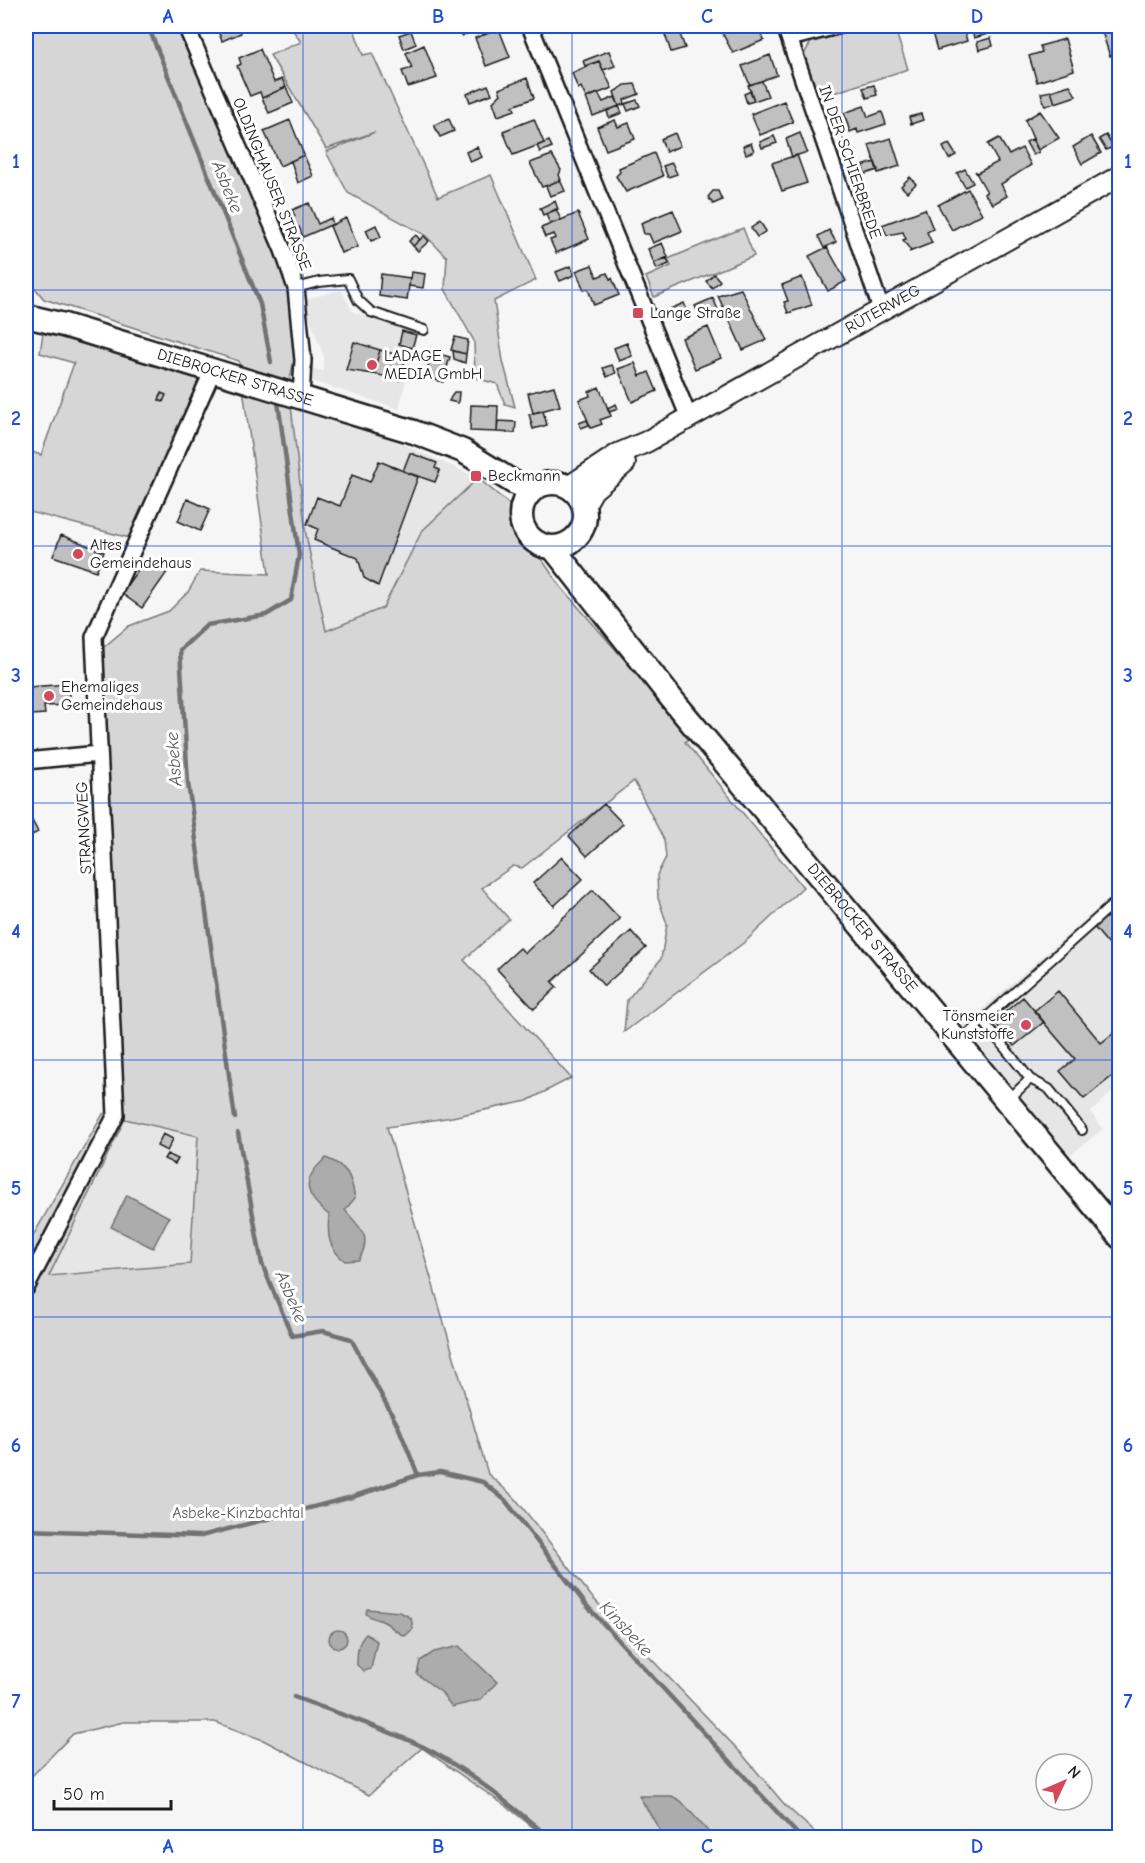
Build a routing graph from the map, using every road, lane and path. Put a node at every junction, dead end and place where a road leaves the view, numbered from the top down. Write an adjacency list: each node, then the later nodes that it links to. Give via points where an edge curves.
1 (186, 26): 6 (street, OLDINGHAUSER STRASSE)
2 (530, 26): 12 (street)
3 (837, 26): 4 (street)
4 (787, 32): 7 (street, IN DER SCHIERBREDE)
5 (1119, 176): 7 (street, RÜTERWEG)
6 (296, 288): 9 (lane, via 348,279 358,300 372,312); 11 (street, OLDINGHAUSER STRASSE, via 303,360)
7 (881, 309): 12 (street, RÜTERWEG)
8 (26, 316): 10 (main road, DIEBROCKER STRASSE)
9 (424, 330)
10 (213, 370): 11 (main road, DIEBROCKER STRASSE); 20 (street, STRANGWEG, via 94,637)
11 (301, 397): 15 (main road, DIEBROCKER STRASSE, via 463,451 513,482)
12 (689, 417): 13 (street, RÜTERWEG)
13 (646, 442): 14 (street, RÜTERWEG, via 618,454); 16 (street, RÜTERWEG, via 593,490)
14 (568, 487): 15 (main road, via 543,484); 16 (main road)
15 (527, 498): 18 (main road, via 520,518 523,530 541,546)
16 (584, 506): 17 (main road, via 582,529)
17 (575, 539): 18 (main road); 19 (main road, DIEBROCKER STRASSE)
18 (553, 548): 19 (main road, DIEBROCKER STRASSE)
19 (608, 618): 24 (main road, DIEBROCKER STRASSE)
20 (99, 754): 21 (street); 29 (street, STRANGWEG, via 116,1115)
21 (26, 761)
22 (1119, 898): 23 (lane)
23 (983, 1021): 24 (lane); 25 (lane)
24 (958, 1043): 26 (main road, DIEBROCKER STRASSE)
25 (1030, 1079): 26 (lane); 27 (lane, via 1049,1089)
26 (1007, 1101): 28 (main road, DIEBROCKER STRASSE)
27 (1082, 1130)
28 (1119, 1237)
29 (26, 1288)

